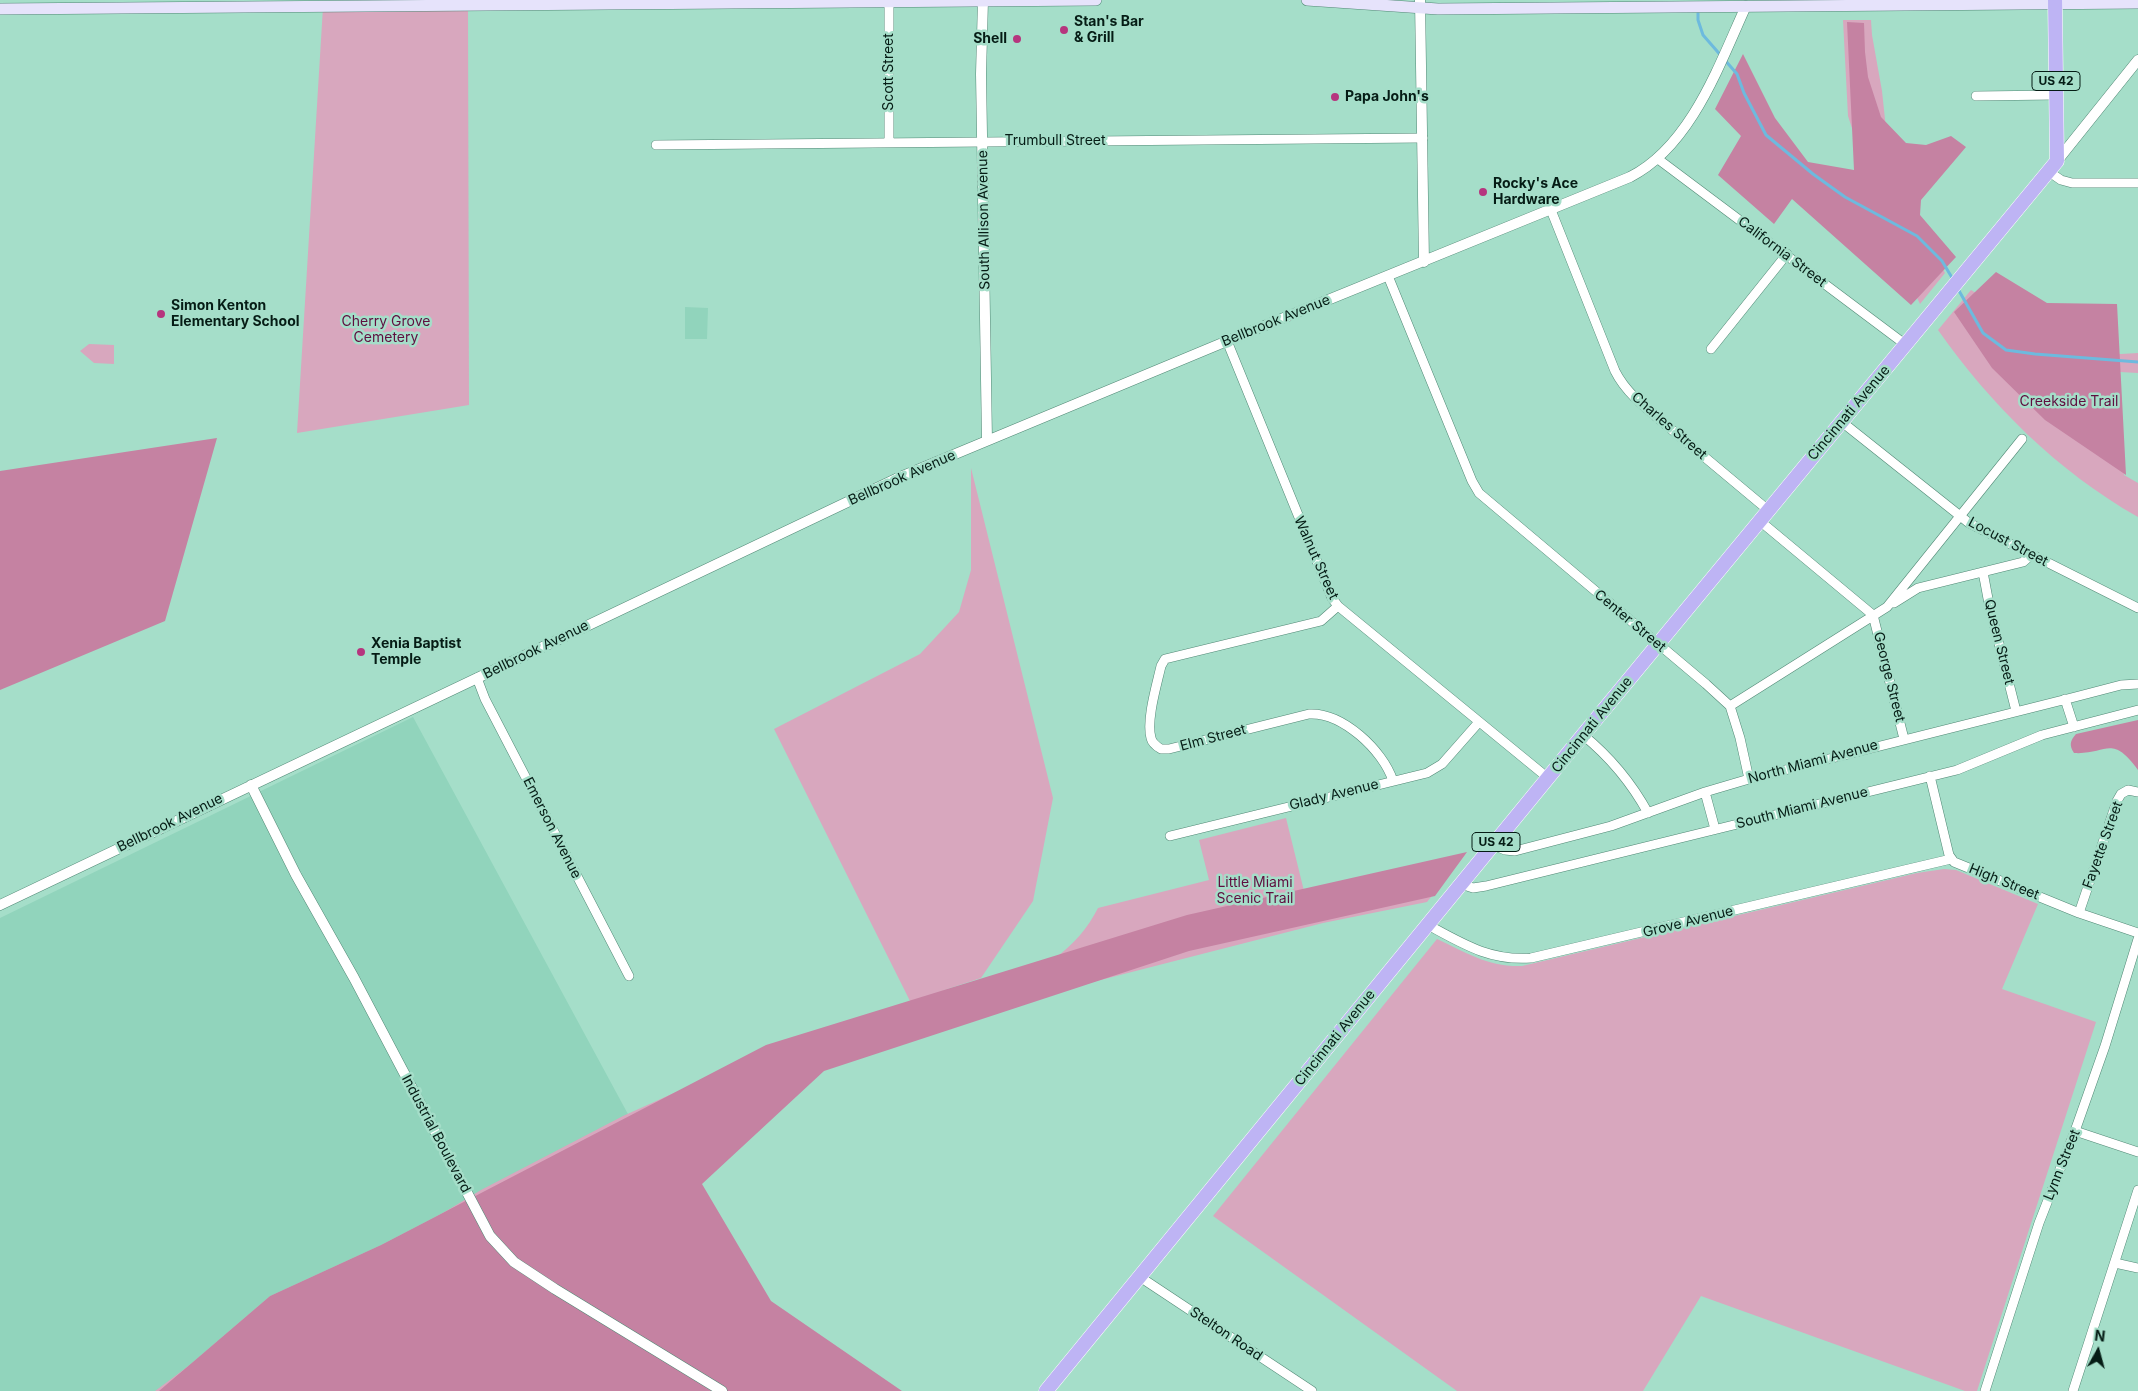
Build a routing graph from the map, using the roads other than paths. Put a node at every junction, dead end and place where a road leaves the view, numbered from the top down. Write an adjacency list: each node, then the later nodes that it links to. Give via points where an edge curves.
1 (983, 0): 2 (main road); 4 (main road); 16 (street, South Allison Avenue)
2 (1096, 0)
3 (1307, 0): 8 (main road)
4 (889, 2): 6 (main road); 15 (street, Scott Street)
5 (2055, 2): 7 (main road); 9 (main road); 12 (highway, US 42)
6 (457, 3): 10 (main road)
7 (2138, 3)
8 (1420, 4): 9 (main road); 14 (street)
9 (1746, 6): 18 (street, Bellbrook Avenue, via 1695,111)
10 (0, 10)
11 (2138, 60): 19 (street, Cincinnati Avenue)
12 (2056, 95): 13 (street); 19 (highway, US 42)
13 (1976, 96)
14 (1423, 138): 16 (street, Trumbull Street); 23 (street)
15 (889, 142): 16 (street, Trumbull Street); 17 (street, Trumbull Street)
16 (982, 142): 29 (street, South Allison Avenue)
17 (656, 145)
18 (1658, 159): 21 (street, Bellbrook Avenue, via 1630,178); 22 (street, California Street)
19 (2053, 166): 20 (street, via 2060,180 2072,183); 26 (highway, Cincinnati Avenue / US 42)
20 (2138, 183)
21 (1551, 210): 23 (street, Bellbrook Avenue); 31 (street, Charles Street, via 1615,371 1624,386)
22 (1786, 254): 26 (street, California Street); 27 (street)
23 (1424, 262): 24 (street, Bellbrook Avenue)
24 (1388, 276): 25 (street, Bellbrook Avenue); 39 (street, Center Street, via 1479,493)
25 (1227, 341): 29 (street, Bellbrook Avenue); 35 (street, Walnut Street, via 1328,593)
26 (1906, 345): 28 (highway, Cincinnati Avenue / US 42)
27 (1712, 348)
28 (1842, 422): 31 (highway, Cincinnati Avenue / US 42); 32 (street, Locust Street)
29 (987, 440): 40 (street, Bellbrook Avenue, via 900,477)
30 (2022, 440): 32 (street)
31 (1764, 515): 38 (street, Charles Street); 39 (highway, Cincinnati Avenue / US 42)
32 (1961, 517): 33 (street, Locust Street); 36 (street)
33 (2031, 555): 34 (street, via 2023,562); 37 (street, Locust Street)
34 (1983, 572): 36 (street, via 1918,588); 45 (street, Queen Street, via 1988,604)
35 (1338, 606): 46 (street, Walnut Street); 53 (street, Elm Street, via 1321,620 1165,659 1161,666 1150,735 1161,749 1169,749 1318,713 1338,720 1366,742 1385,763)
36 (1887, 607): 38 (street)
37 (2138, 608)
38 (1873, 615): 43 (street); 49 (street, George Street)
39 (1658, 645): 43 (street, Center Street); 48 (highway, Cincinnati Avenue / US 42)
40 (477, 678): 54 (street, Bellbrook Avenue); 68 (street, Emerson Avenue)
41 (2138, 684): 42 (street, North Miami Avenue)
42 (2065, 699): 45 (street, North Miami Avenue); 47 (street)
43 (1730, 706): 52 (street)
44 (2138, 710): 47 (street, South Miami Avenue)
45 (2016, 711): 49 (street, North Miami Avenue)
46 (1479, 722): 51 (street, Walnut Street); 53 (street, Glady Avenue, via 1437,768)
47 (2074, 727): 50 (street, South Miami Avenue, via 2034,738 1957,770)
48 (1583, 735): 51 (highway, Cincinnati Avenue / US 42); 57 (street, via 1620,770)
49 (1904, 739): 52 (street, North Miami Avenue)
50 (1930, 776): 58 (street, South Miami Avenue); 61 (street, High Street)
51 (1548, 778): 60 (highway, Cincinnati Avenue / US 42)
52 (1749, 779): 55 (street, North Miami Avenue)
53 (1393, 781): 59 (street, Glady Avenue)
54 (251, 785): 63 (street, Bellbrook Avenue); 75 (street, Industrial Boulevard, via 296,876 354,978 490,1236 514,1262)
55 (1705, 792): 57 (street, North Miami Avenue); 58 (street)
56 (2138, 792): 64 (street, Fayette Street, via 2128,790 2117,801)
57 (1648, 814): 60 (street, North Miami Avenue, via 1515,851)
58 (1715, 829): 62 (street, South Miami Avenue, via 1486,886 1473,888)
59 (1170, 836)
60 (1493, 845): 62 (highway, Cincinnati Avenue / US 42)
61 (1952, 859): 64 (street, High Street); 65 (street, Grove Avenue, via 1532,958 1507,958 1484,953)
62 (1461, 884): 65 (highway, Cincinnati Avenue / US 42)
63 (0, 905)
64 (2079, 913): 66 (street, High Street)
65 (1428, 925): 74 (highway, Cincinnati Avenue / US 42)
66 (2138, 933)
67 (2138, 938): 69 (street, Lynn Street)
68 (629, 976)
69 (2075, 1131): 70 (street); 78 (street, Lynn Street, via 2039,1223)
70 (2138, 1152)
71 (2138, 1190): 72 (street)
72 (2115, 1263): 73 (street); 79 (street)
73 (2138, 1268)
74 (1140, 1277): 76 (highway, Cincinnati Avenue / US 42); 77 (street, Stelton Road)
75 (722, 1391)
76 (1046, 1391)
77 (1312, 1391)
78 (1985, 1391)
79 (2074, 1391)

